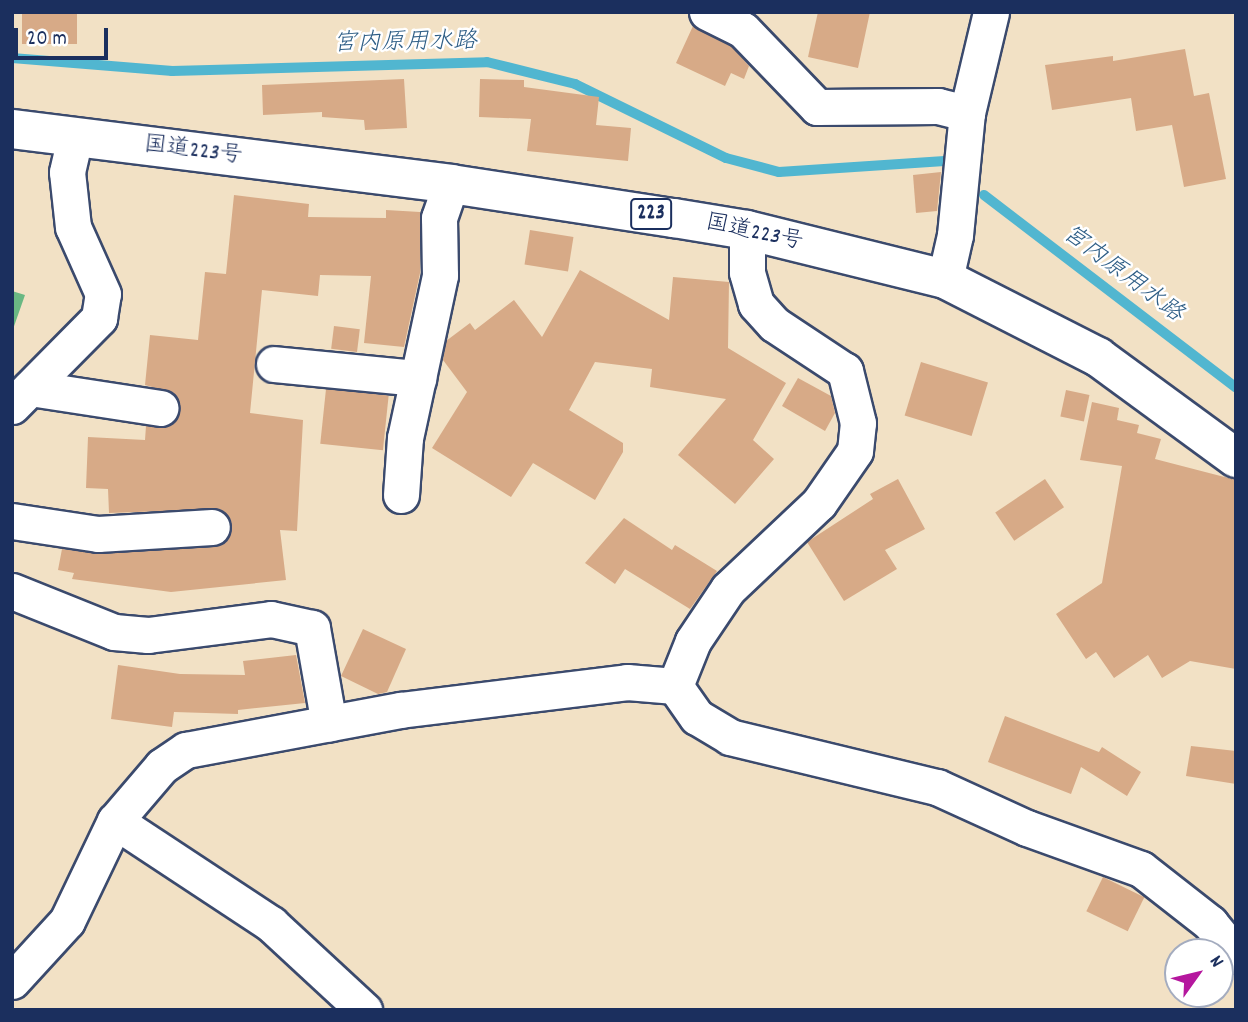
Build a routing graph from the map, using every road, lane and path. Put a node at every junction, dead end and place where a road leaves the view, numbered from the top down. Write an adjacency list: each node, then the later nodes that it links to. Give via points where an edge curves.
1 (707, 12): 3 (street, via 743,30 817,107 938,106)
2 (991, 12): 3 (street)
3 (967, 113): 8 (street)
4 (12, 129): 5 (highway, 国道223号 / 223)
5 (75, 137): 6 (highway, 国道223号 / 223); 11 (street, via 67,172 73,226 103,294 99,318)
6 (451, 184): 7 (highway, 国道223号 / 223); 10 (street, via 439,218 440,275)
7 (747, 230): 8 (highway, 国道223号 / 223); 18 (street, via 747,272 756,304 774,324 845,371 858,423 855,451 819,503 727,589 693,640)
8 (946, 279): 13 (highway, 国道223号 / 223, via 1098,357)
9 (274, 364): 10 (street)
10 (418, 378): 14 (street, via 405,438)
11 (21, 397): 12 (street)
12 (160, 408)
13 (1236, 458)
14 (401, 495)
15 (12, 521): 16 (street, via 99,534)
16 (212, 527)
17 (12, 591): 19 (street, via 114,632 148,635 271,619 312,628)
18 (675, 686): 19 (street, via 585,684); 21 (street, via 697,716 730,737 937,787 1027,828 1140,869 1210,923)
19 (329, 724): 20 (street, via 186,750 162,766)
20 (115, 821): 22 (street, via 67,921); 23 (street, via 271,924)
21 (1236, 955)
22 (12, 981)
23 (364, 1010)

